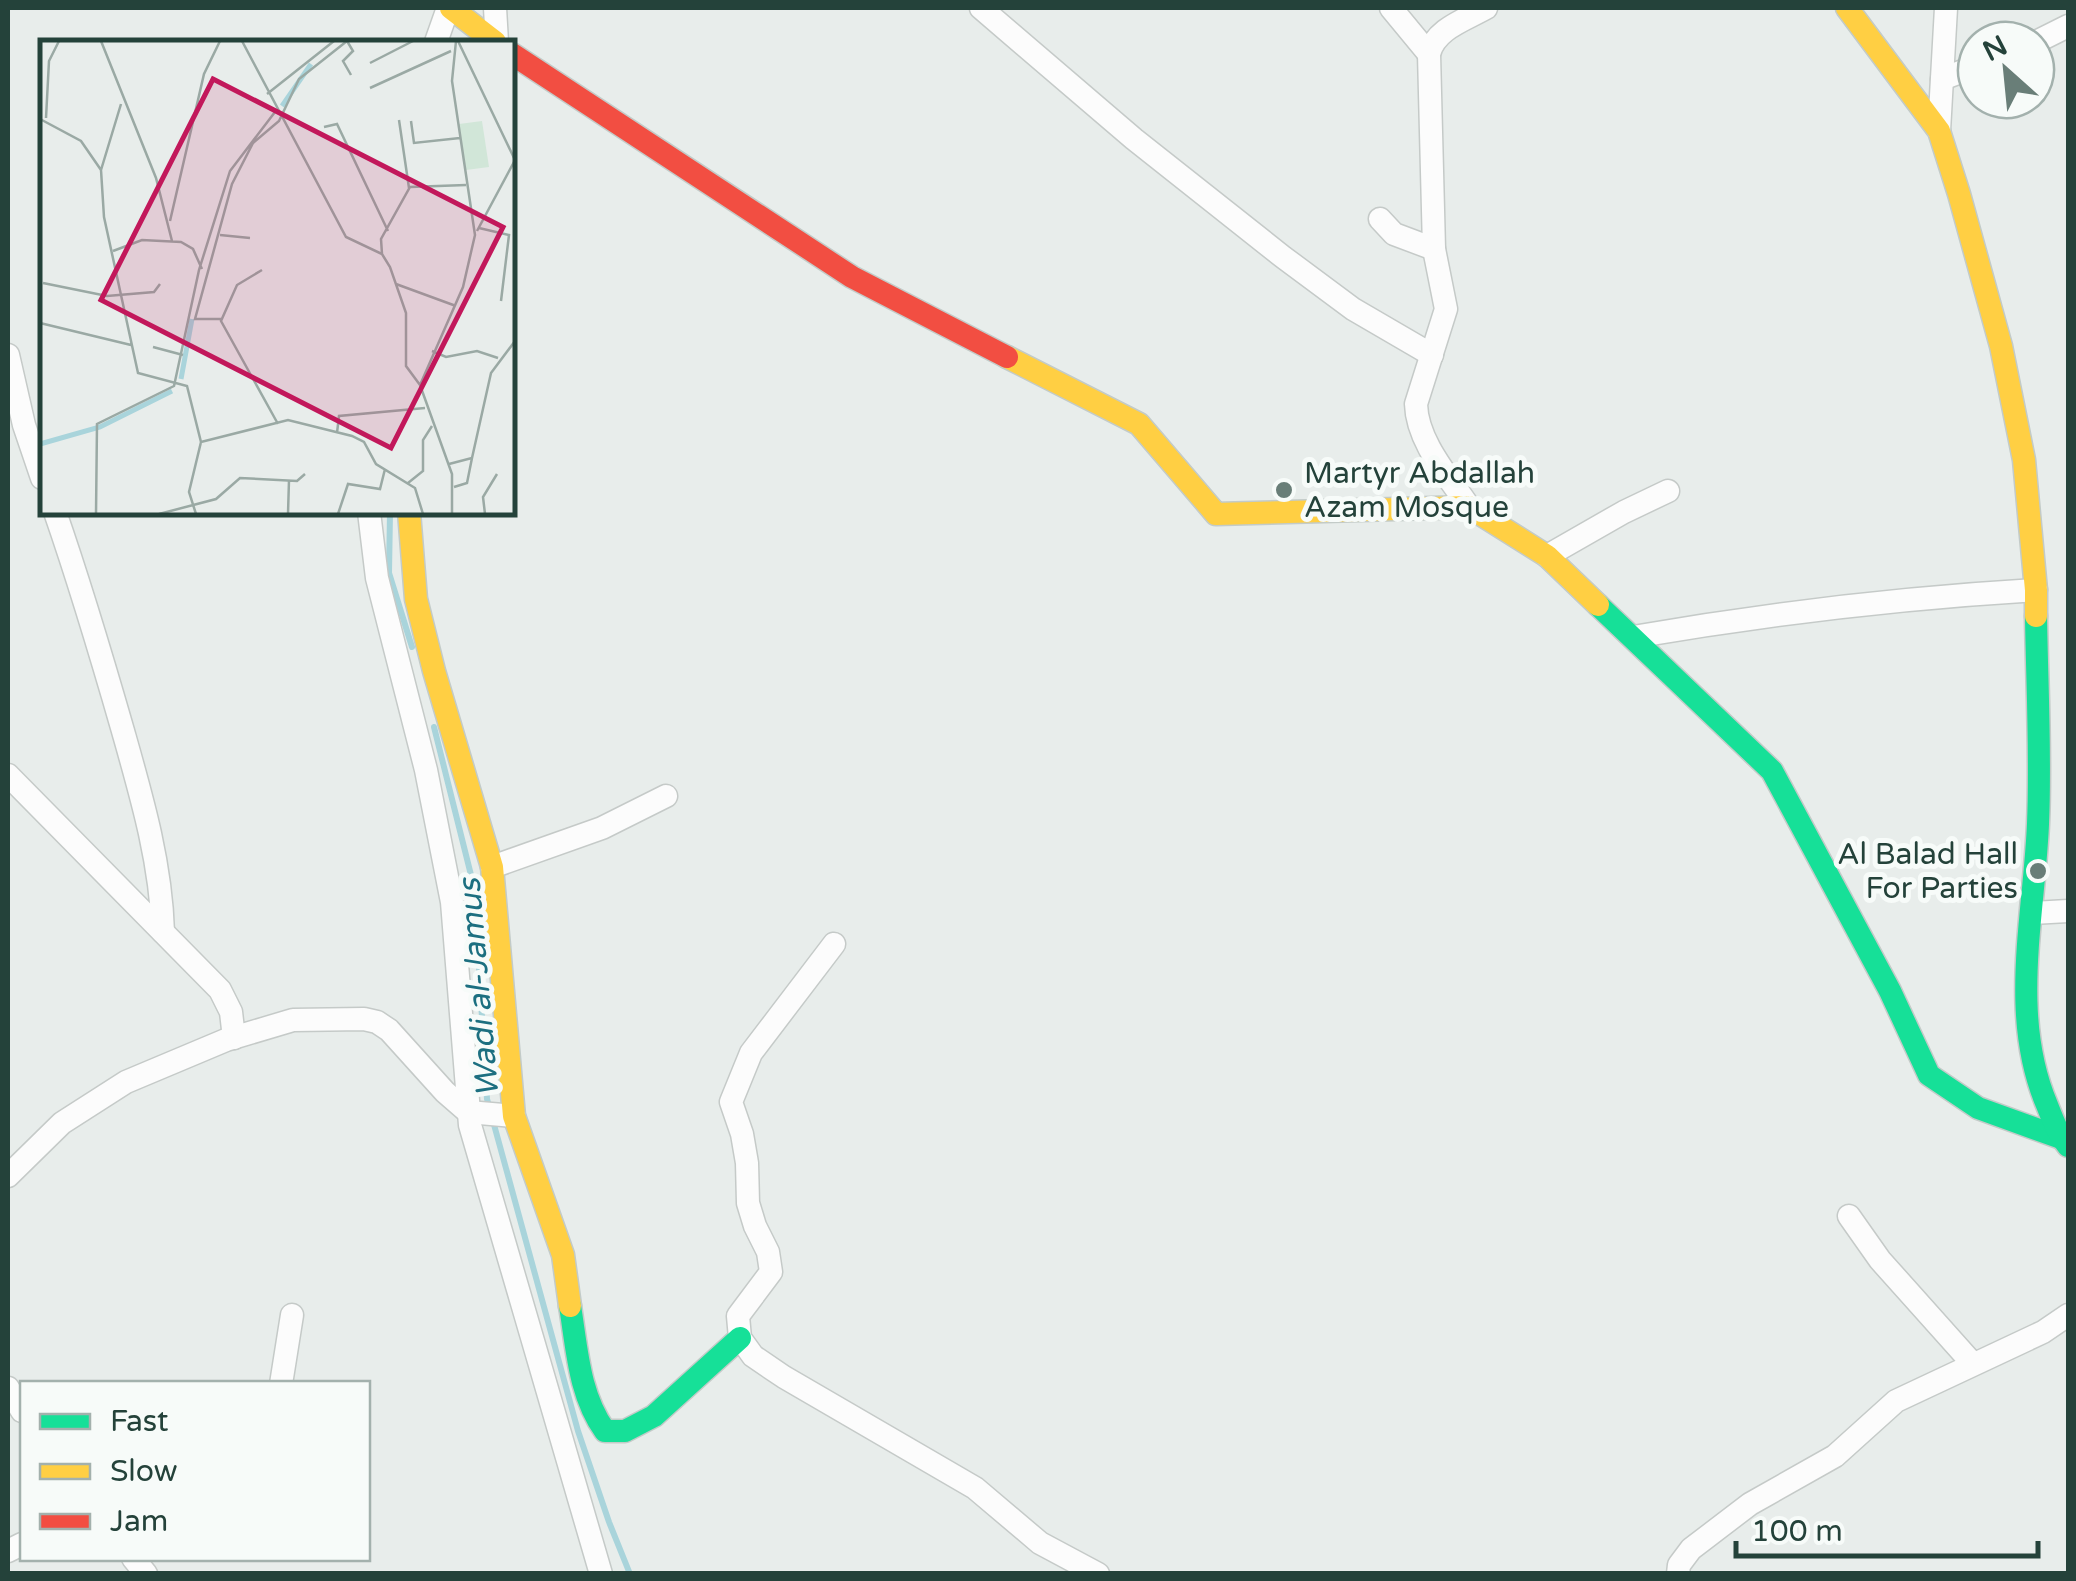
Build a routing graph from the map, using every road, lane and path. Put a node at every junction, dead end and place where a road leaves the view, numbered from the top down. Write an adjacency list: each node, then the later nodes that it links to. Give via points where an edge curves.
1 (449, 8): 8 (street); 9 (street)
2 (496, 8): 10 (street)
3 (981, 8): 19 (street, via 1134,139 1353,310)
4 (1391, 8): 11 (street)
5 (1486, 8): 11 (street, via 1440,34)
6 (1847, 8): 15 (street)
7 (1946, 8): 14 (street)
8 (437, 40)
9 (493, 40)
10 (496, 40)
11 (1428, 54): 17 (street)
12 (515, 56): 22 (street, via 852,276 1139,424 1216,514)
13 (1956, 74): 14 (street)
14 (1942, 79): 15 (street)
15 (1939, 130): 27 (street, via 2001,346 2024,460)
16 (1380, 219): 17 (street, via 1394,234)
17 (1434, 249): 19 (street, via 1446,309)
18 (8, 354): 20 (street)
19 (1432, 355): 22 (street, via 1417,420)
20 (40, 472)
21 (1668, 490): 26 (street)
22 (1469, 507): 26 (street)
23 (55, 515): 34 (street, via 150,827)
24 (369, 515): 37 (street, via 376,578 452,902)
25 (409, 515): 31 (street, via 416,598)
26 (1547, 556): 28 (street)
27 (2036, 590): 28 (street, via 1906,600); 33 (street)
28 (1633, 637): 39 (street, via 1772,770 1929,1074 1978,1108)
29 (8, 774): 34 (street)
30 (666, 796): 31 (street, via 602,828)
31 (492, 867): 38 (street)
32 (2068, 911): 33 (street)
33 (2032, 913): 39 (street, via 2028,1036 2038,1084)
34 (163, 932): 36 (street, via 220,990)
35 (834, 944): 44 (street, via 750,1053 731,1102 748,1163 748,1203 771,1272 738,1316)
36 (234, 1038): 37 (street, via 293,1020 377,1022); 40 (street, via 126,1082 62,1123)
37 (468, 1112): 38 (street); 47 (street)
38 (514, 1116): 44 (street, via 563,1255 579,1366 592,1413 605,1431 625,1431 654,1416)
39 (2065, 1142)
40 (8, 1176)
41 (1848, 1216): 45 (street)
42 (292, 1315): 46 (street)
43 (2068, 1316): 45 (street)
44 (740, 1338): 48 (street, via 784,1377 975,1488 1040,1543)
45 (1974, 1364): 49 (street, via 1896,1401 1835,1456 1750,1504 1692,1549)
46 (281, 1381)
47 (601, 1574)
48 (1098, 1574)
49 (1678, 1574)

